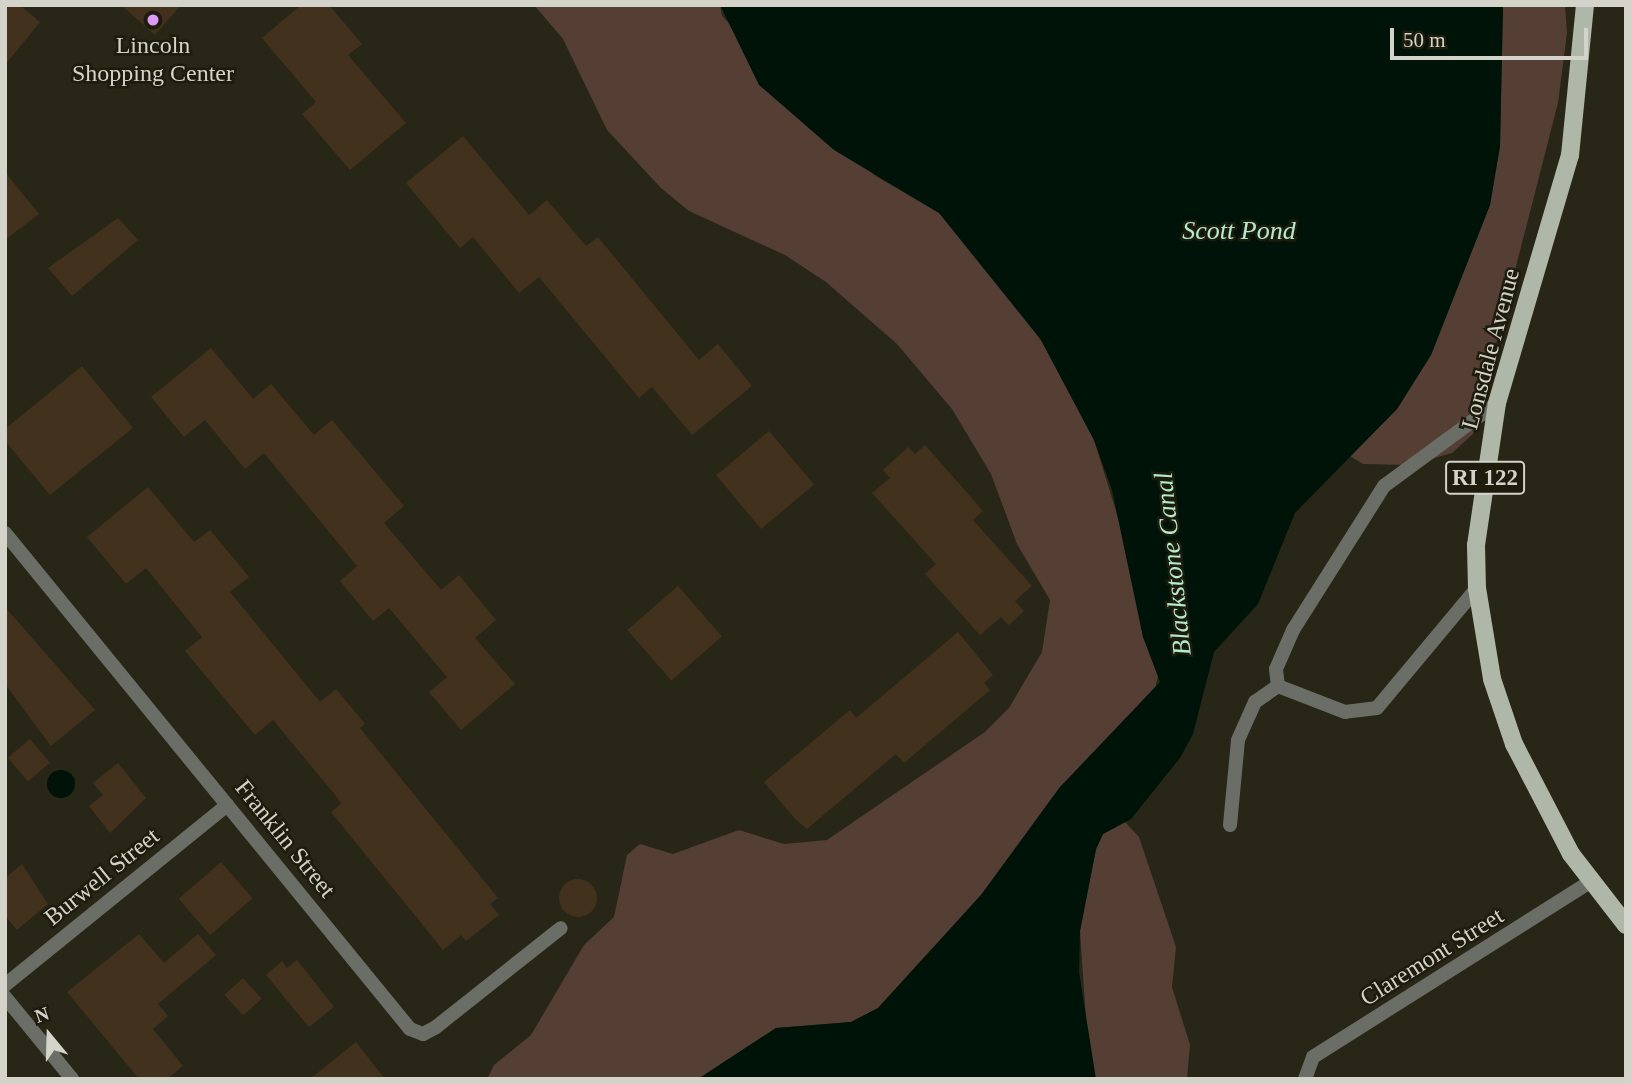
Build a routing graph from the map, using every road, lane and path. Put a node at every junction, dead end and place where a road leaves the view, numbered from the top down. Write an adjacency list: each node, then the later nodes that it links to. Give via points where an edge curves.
1 (1585, 5): 2 (main road, Lonsdale Avenue / RI 122, via 1570,155)
2 (1497, 403): 4 (main road, Lonsdale Avenue / RI 122, via 1476,545); 5 (street, via 1384,486 1293,630 1276,669)
3 (5, 533): 6 (street, Franklin Street)
4 (1477, 588): 5 (street, via 1377,708 1345,712); 8 (main road, Lonsdale Avenue / RI 122, via 1484,647 1514,744)
5 (1278, 686): 7 (street, via 1255,702 1238,740)
6 (228, 805): 10 (street, Franklin Street, via 410,1029 423,1034); 11 (street, Burwell Street)
7 (1230, 825)
8 (1590, 882): 9 (main road, Lonsdale Avenue / RI 122); 13 (street, Claremont Street, via 1313,1057)
9 (1626, 925)
10 (561, 928)
11 (5, 985)
12 (5, 997): 14 (street)
13 (1304, 1076)
14 (72, 1079)

